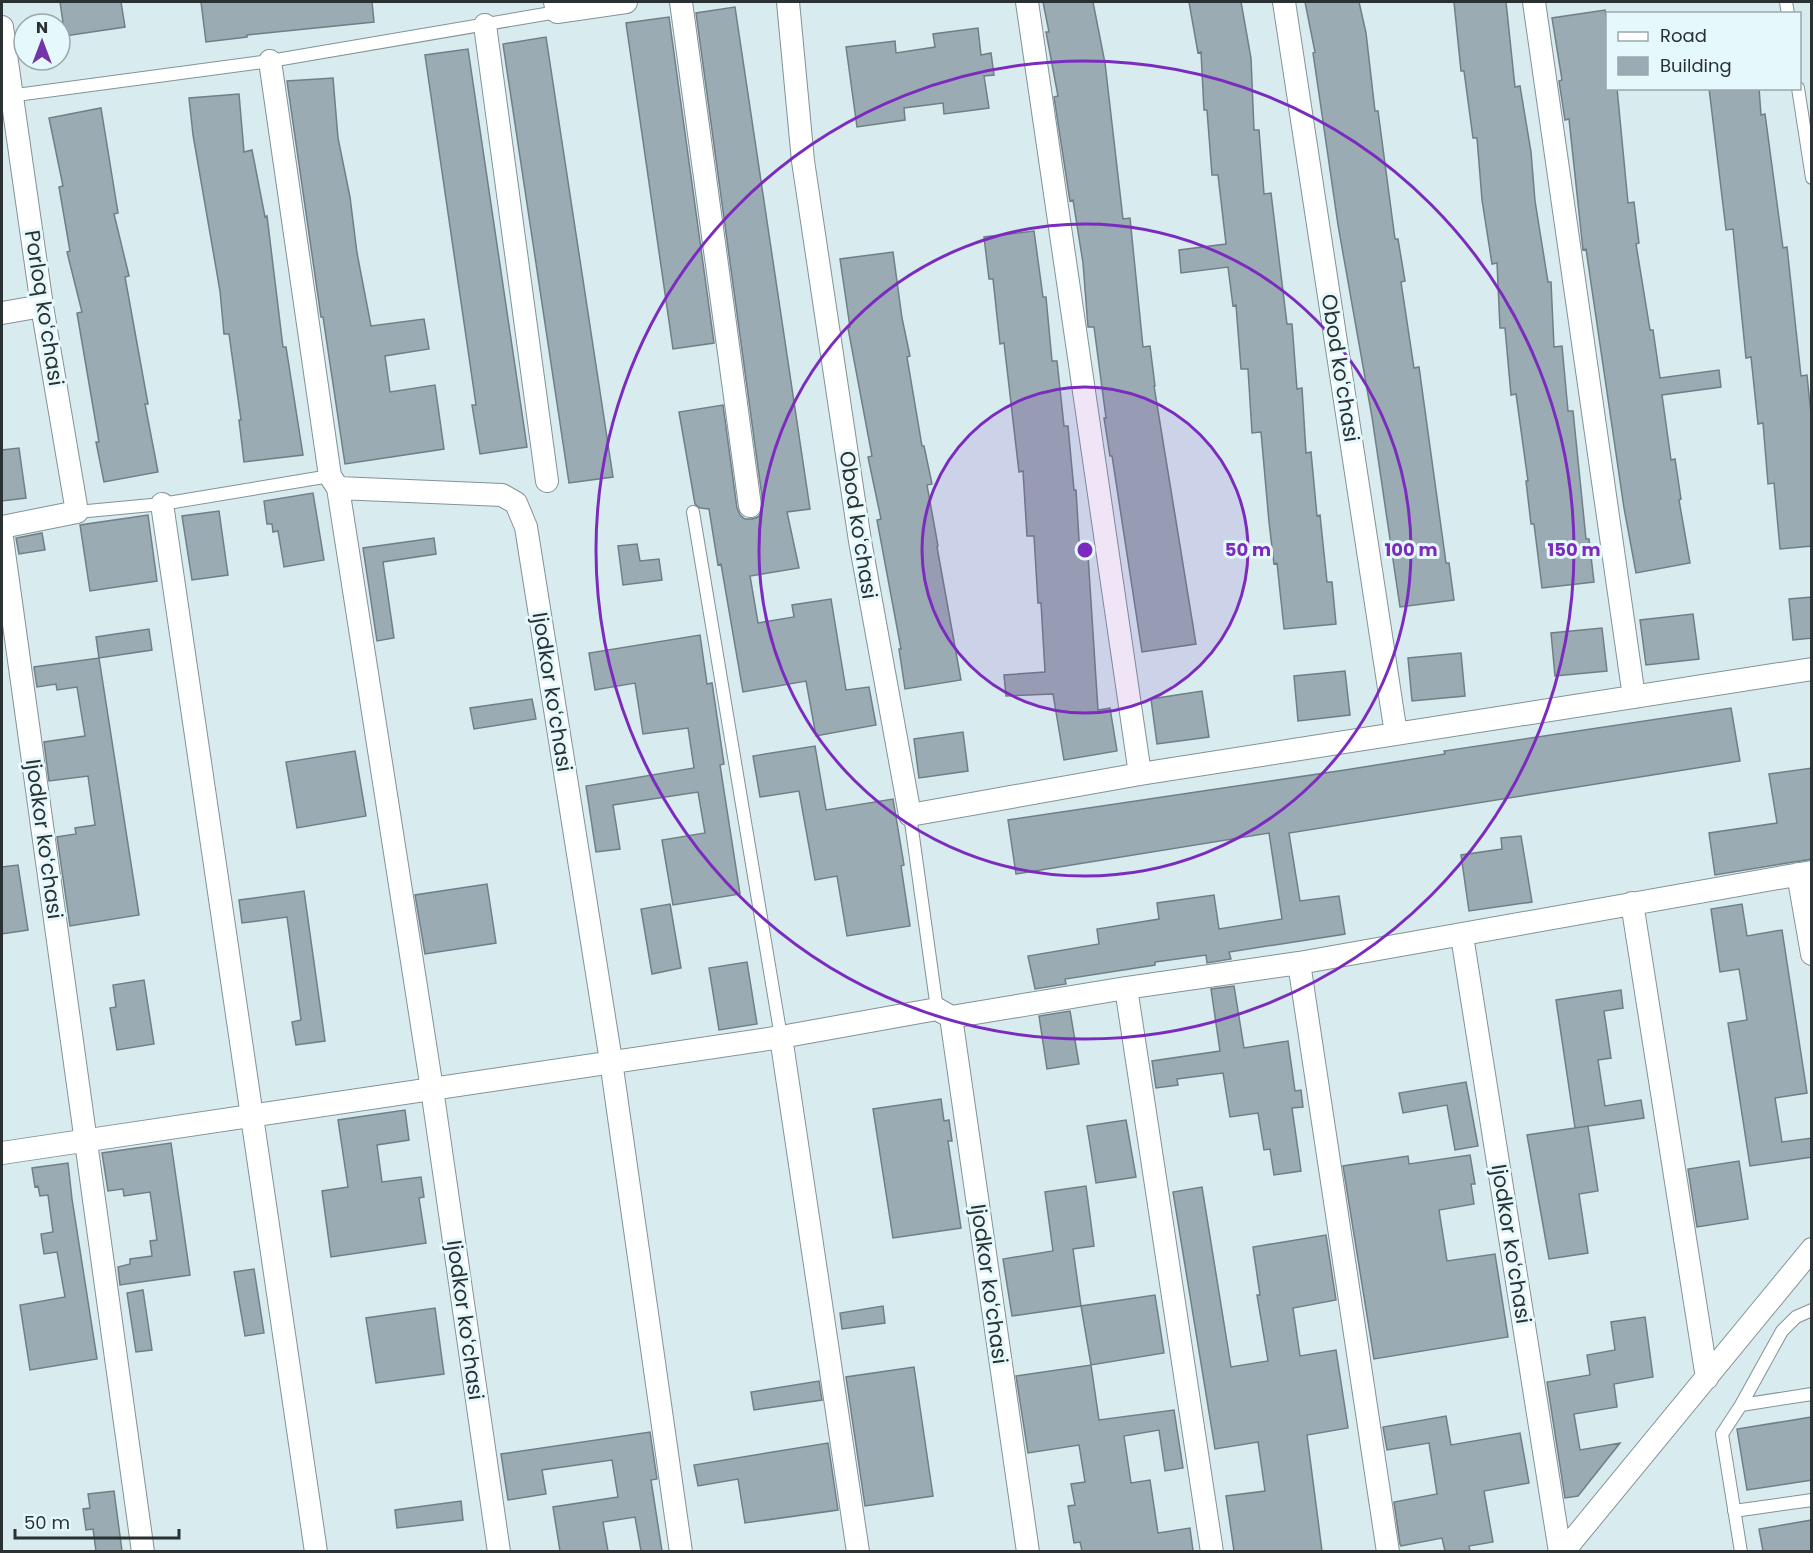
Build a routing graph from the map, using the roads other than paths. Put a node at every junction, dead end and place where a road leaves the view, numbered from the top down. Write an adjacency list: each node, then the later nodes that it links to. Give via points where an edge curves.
1 (626, 2): 7 (street)
2 (681, 2): 19 (street)
3 (788, 2): 28 (street, Obod koʻchasi, via 808,196 860,541)
4 (1027, 2): 27 (street)
5 (1284, 2): 26 (street, Obod koʻchasi)
6 (1534, 2): 25 (street)
7 (556, 7): 8 (lane)
8 (485, 25): 10 (lane); 16 (street)
9 (2, 27): 12 (street, Porloq koʻchasi)
10 (270, 61): 12 (lane); 17 (street)
11 (1798, 90): 13 (lane)
12 (6, 97): 14 (street, Porloq koʻchasi)
13 (1812, 178)
14 (42, 306): 15 (street); 20 (street, Porloq koʻchasi)
15 (2, 312)
16 (547, 481)
17 (334, 482): 18 (lane); 37 (street, Ijodkor koʻchasi, via 502,495 516,503 526,526); 38 (street, Ijodkor koʻchasi)
18 (162, 504): 20 (lane); 39 (street)
19 (750, 506)
20 (77, 512): 22 (street)
21 (693, 512): 36 (lane)
22 (2, 526)
23 (2, 538): 40 (street, Ijodkor koʻchasi)
24 (1812, 669): 25 (street)
25 (1634, 697): 26 (street)
26 (1396, 734): 27 (street)
27 (1140, 774): 28 (street)
28 (910, 814): 35 (lane)
29 (1805, 873): 30 (street); 32 (street)
30 (1632, 903): 31 (street); 44 (street)
31 (1462, 936): 33 (street); 57 (street, Ijodkor koʻchasi)
32 (1812, 954)
33 (1299, 963): 34 (street); 56 (street)
34 (1126, 988): 35 (street); 55 (street)
35 (944, 1013): 36 (street); 54 (street, Ijodkor koʻchasi)
36 (781, 1037): 37 (street); 53 (street)
37 (611, 1061): 38 (street); 52 (street, Ijodkor koʻchasi)
38 (432, 1089): 39 (street); 51 (street, Ijodkor koʻchasi)
39 (252, 1116): 40 (street); 50 (street)
40 (87, 1140): 41 (street); 49 (street, Ijodkor koʻchasi)
41 (2, 1153)
42 (1812, 1249): 44 (street, Ijodkor koʻchasi)
43 (1812, 1310): 46 (lane, via 1796,1317 1782,1332)
44 (1707, 1378): 57 (street, Ijodkor koʻchasi)
45 (1812, 1394): 46 (lane)
46 (1741, 1405): 48 (lane, via 1722,1434)
47 (1812, 1500): 48 (lane)
48 (1734, 1511): 58 (lane)
49 (143, 1551)
50 (316, 1551)
51 (499, 1551)
52 (681, 1551)
53 (858, 1551)
54 (1028, 1551)
55 (1212, 1551)
56 (1388, 1551)
57 (1562, 1551)
58 (1741, 1551)

